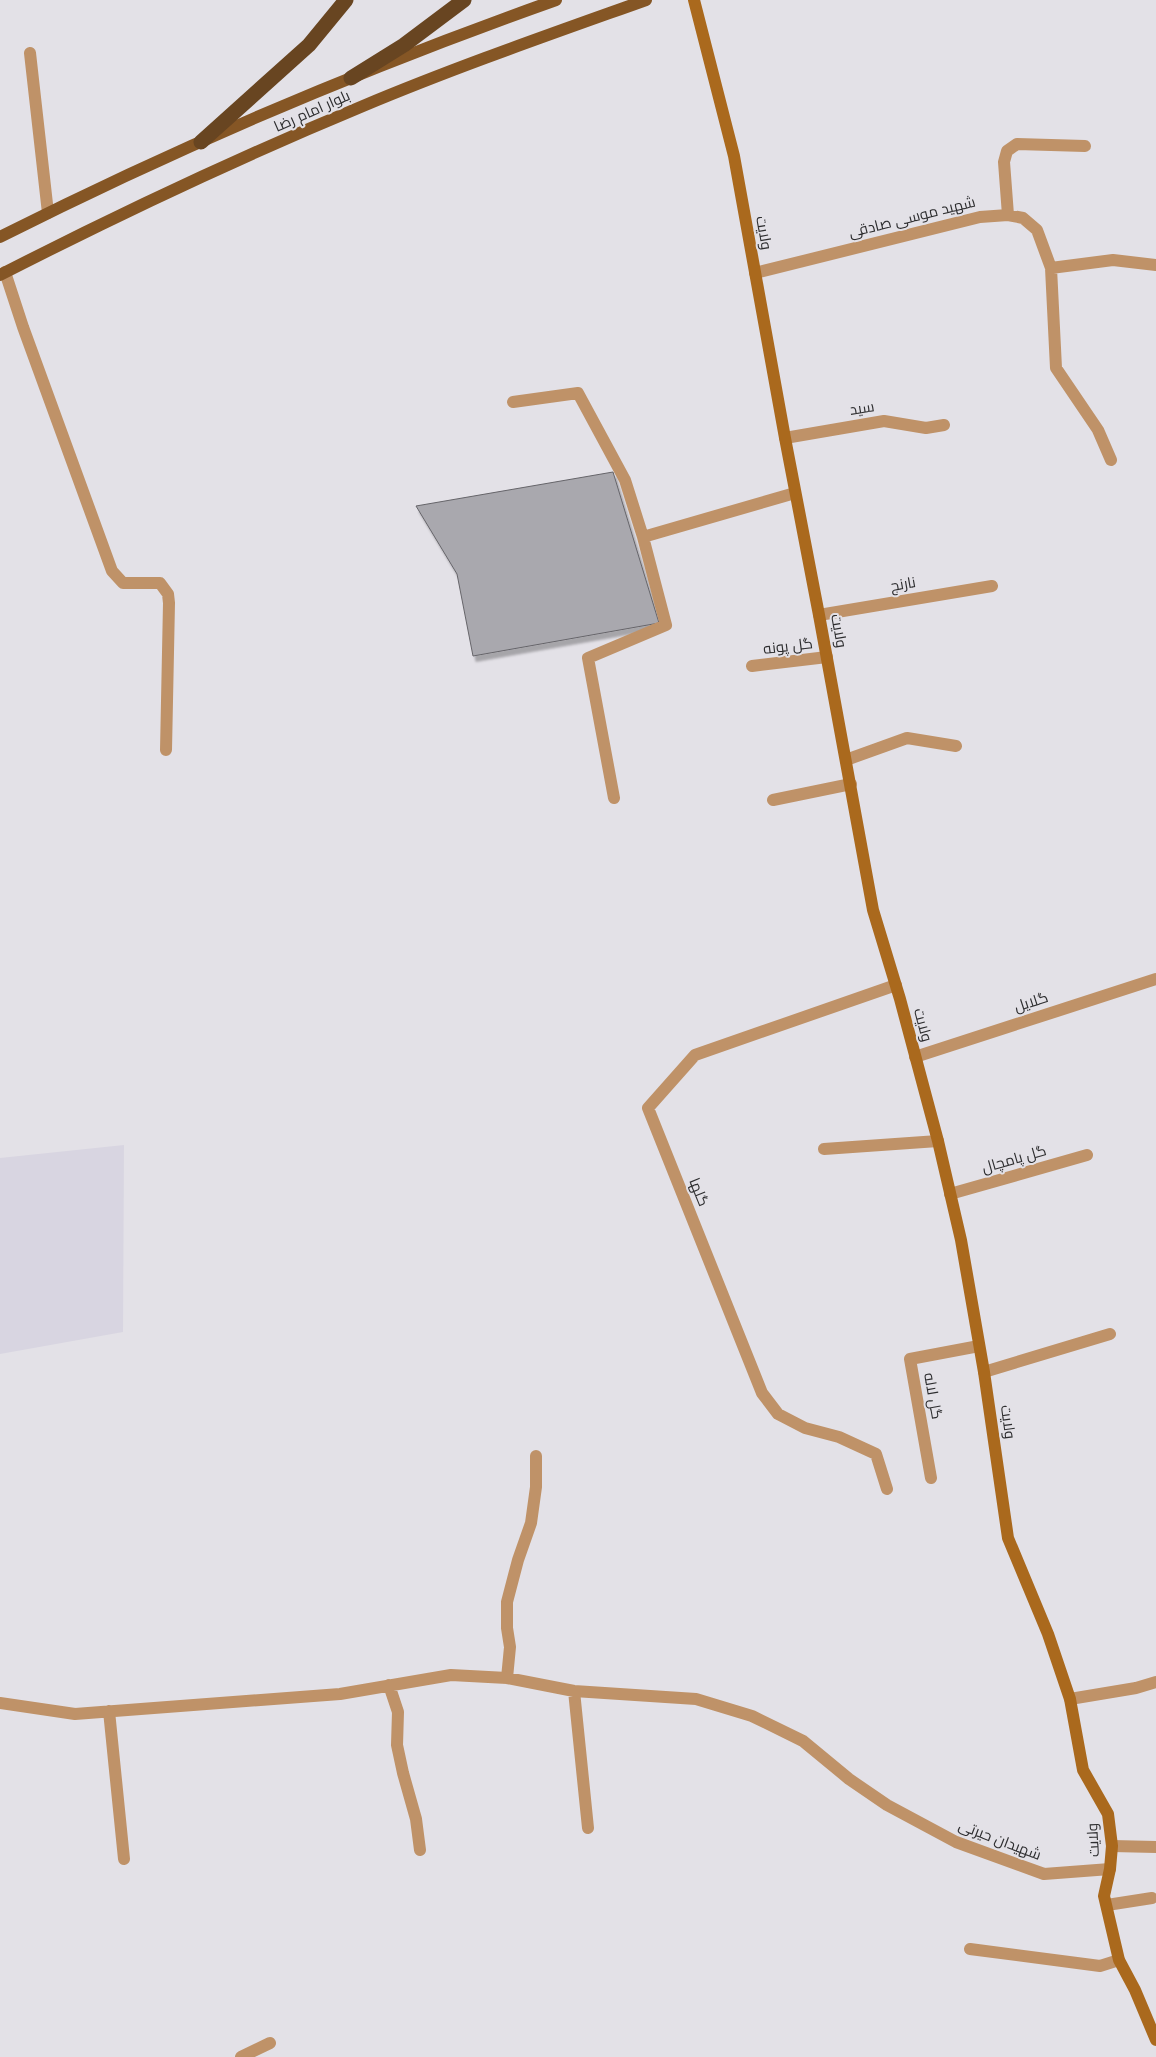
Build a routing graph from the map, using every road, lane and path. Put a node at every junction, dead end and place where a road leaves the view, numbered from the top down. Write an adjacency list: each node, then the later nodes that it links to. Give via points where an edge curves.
1 (346, 0): 8 (highway, via 309,45)
2 (464, 0): 7 (highway, via 404,45)
3 (556, 0): 7 (main road, بلوار امام رضا)
4 (646, 0): 15 (main road, بلوار امام رضا, via 363,106 214,172)
5 (694, 0): 16 (street, ولایت, via 734,156)
6 (30, 53): 10 (street)
7 (351, 78): 8 (main road, بلوار امام رضا)
8 (201, 142): 10 (main road, بلوار امام رضا)
9 (1086, 146): 11 (street, via 1016,144 1007,151 1004,162)
10 (48, 213): 12 (main road, بلوار امام رضا)
11 (1008, 215): 14 (street, شهید موسی صادقی, via 1023,218 1037,230); 16 (street, شهید موسی صادقی, via 980,216)
12 (0, 237)
13 (1156, 265): 14 (street, via 1113,260)
14 (1051, 268): 20 (street, شهید موسی صادقی, via 1056,368 1098,430)
15 (2, 273): 28 (street, via 112,571 123,583 160,583 168,594)
16 (755, 273): 19 (street, ولایت)
17 (513, 402): 22 (street, via 578,393 625,480)
18 (944, 425): 19 (street, سید, via 926,428 884,421)
19 (785, 438): 21 (street, ولایت)
20 (1111, 460)
21 (795, 493): 22 (street); 24 (street, ولایت)
22 (643, 537): 31 (street, via 666,625 588,658)
23 (992, 586): 24 (street, نارنج)
24 (820, 615): 25 (street, ولایت)
25 (827, 657): 26 (street, گل پونه); 29 (street, ولایت)
26 (752, 666)
27 (956, 746): 29 (street, via 907,738)
28 (166, 750)
29 (846, 760): 30 (street, ولایت)
30 (851, 784): 32 (street); 34 (street, ولایت, via 873,910)
31 (614, 798)
32 (773, 800)
33 (1156, 979): 35 (street, گلایل)
34 (896, 986): 35 (street, ولایت); 45 (street, گلها, via 695,1055 648,1108 762,1393 778,1414 805,1428 839,1437 876,1454)
35 (915, 1057): 36 (street, ولایت)
36 (938, 1141): 37 (street); 39 (street, ولایت)
37 (824, 1149)
38 (1087, 1155): 39 (street, گل پامچال)
39 (950, 1194): 41 (street, ولایت)
40 (1110, 1334): 42 (street)
41 (979, 1346): 42 (street, ولایت); 44 (street, گل لاله, via 910,1360)
42 (984, 1372): 50 (street, ولایت, via 1008,1538 1048,1634)
43 (536, 1456): 46 (street, via 531,1523 508,1602)
44 (931, 1478)
45 (887, 1489)
46 (508, 1678): 48 (street, شهیدان حیرتی, via 451,1674); 49 (street, شهیدان حیرتی)
47 (1156, 1682): 50 (street)
48 (388, 1684): 52 (street, شهیدان حیرتی, via 340,1694); 56 (street, via 398,1712 397,1745 416,1819)
49 (574, 1691): 53 (street); 58 (street, شهیدان حیرتی, via 696,1699 752,1716 803,1741 848,1779 887,1805 956,1842 1044,1874)
50 (1070, 1699): 54 (street, ولایت, via 1083,1770 1108,1814)
51 (0, 1703): 52 (street, شهیدان حیرتی, via 75,1714)
52 (109, 1711): 57 (street)
53 (588, 1828)
54 (1112, 1846): 55 (street); 58 (street, ولایت)
55 (1156, 1847)
56 (420, 1850)
57 (124, 1859)
58 (1110, 1869): 60 (street, ولایت, via 1104,1896)
59 (1152, 1898): 60 (street)
60 (1107, 1906): 62 (street, ولایت)
61 (970, 1949): 62 (street, via 1100,1966)
62 (1119, 1960): 63 (street, ولایت)
63 (1156, 2040)
64 (270, 2043): 65 (street)
65 (241, 2057)

